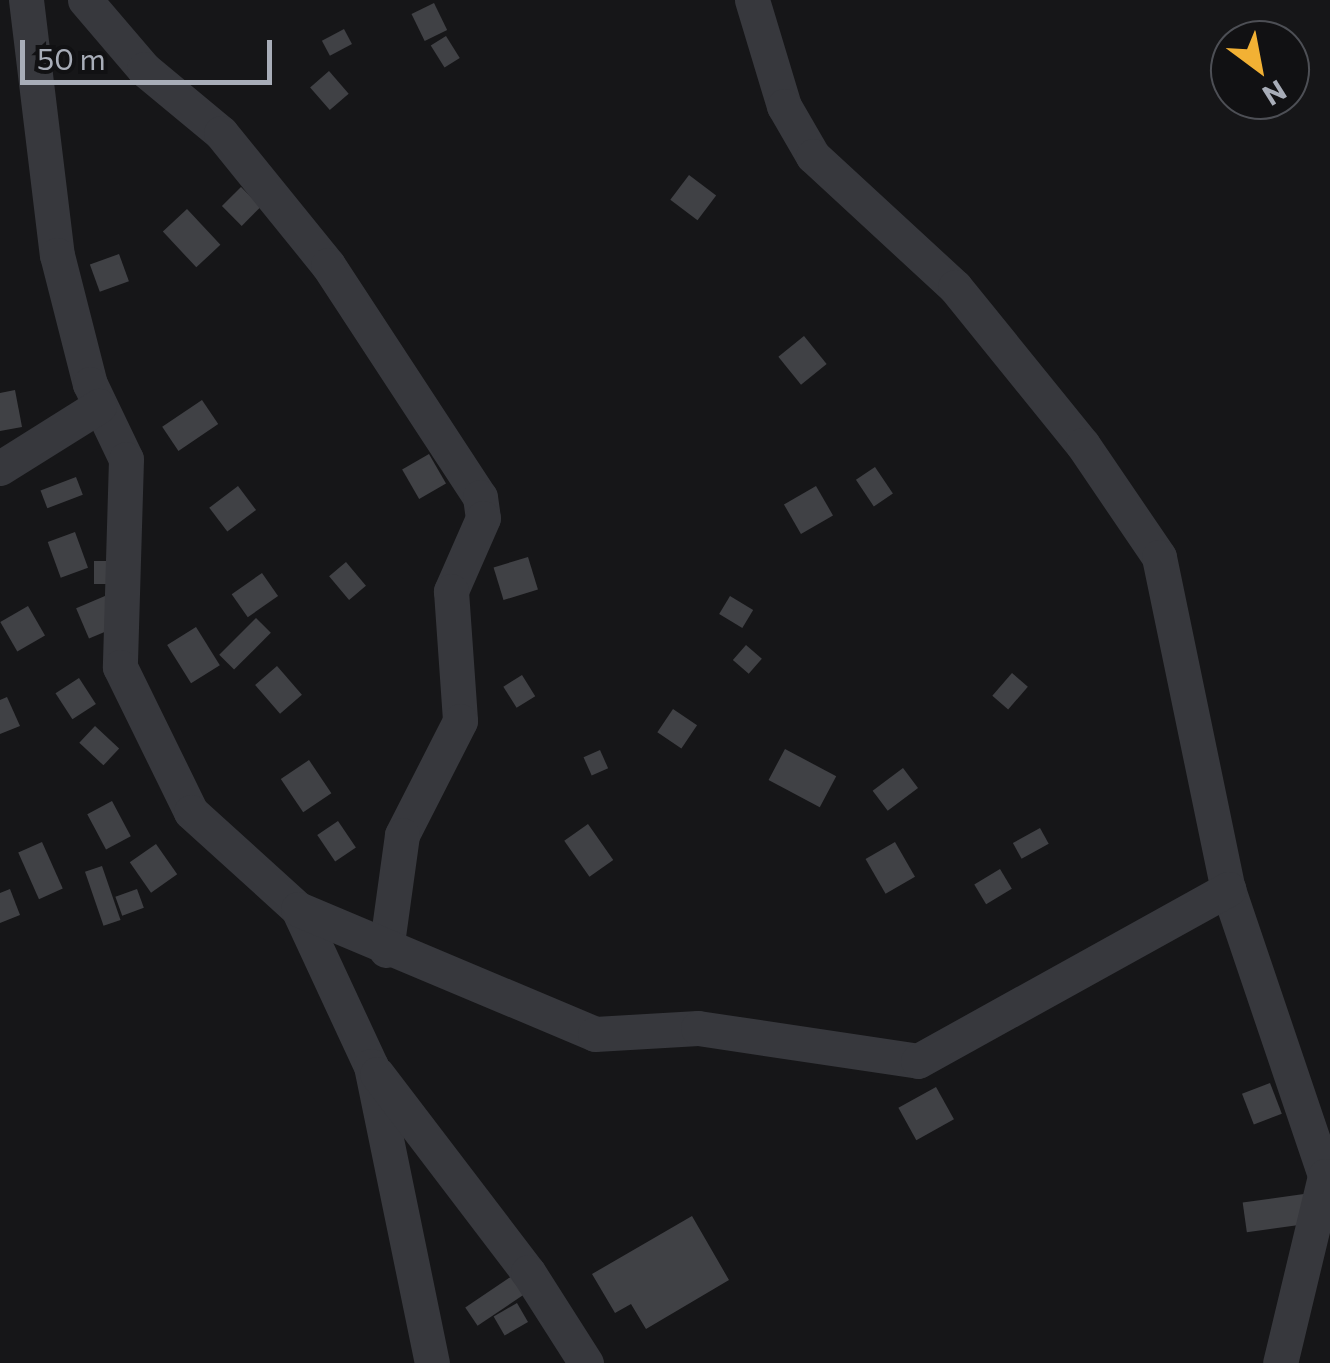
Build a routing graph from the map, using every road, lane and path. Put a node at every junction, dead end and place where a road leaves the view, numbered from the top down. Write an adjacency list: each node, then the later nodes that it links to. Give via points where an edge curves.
1 (26, 0): 4 (street, via 57,254)
2 (85, 0): 8 (street, via 144,69 221,133 328,265 480,496 483,518 451,591 460,721 402,835)
3 (752, 0): 6 (street, via 784,106 813,156 955,288 1143,526 1177,622)
4 (100, 406): 5 (street); 7 (street, via 128,475 118,644 126,685 191,812)
5 (0, 468)
6 (1228, 889): 8 (street, via 918,1061 698,1028 595,1034); 12 (street, via 1325,1176)
7 (298, 908): 8 (street); 9 (street)
8 (386, 950)
9 (371, 1066): 10 (street); 11 (street, via 528,1272)
10 (432, 1363)
11 (586, 1363)
12 (1280, 1363)

